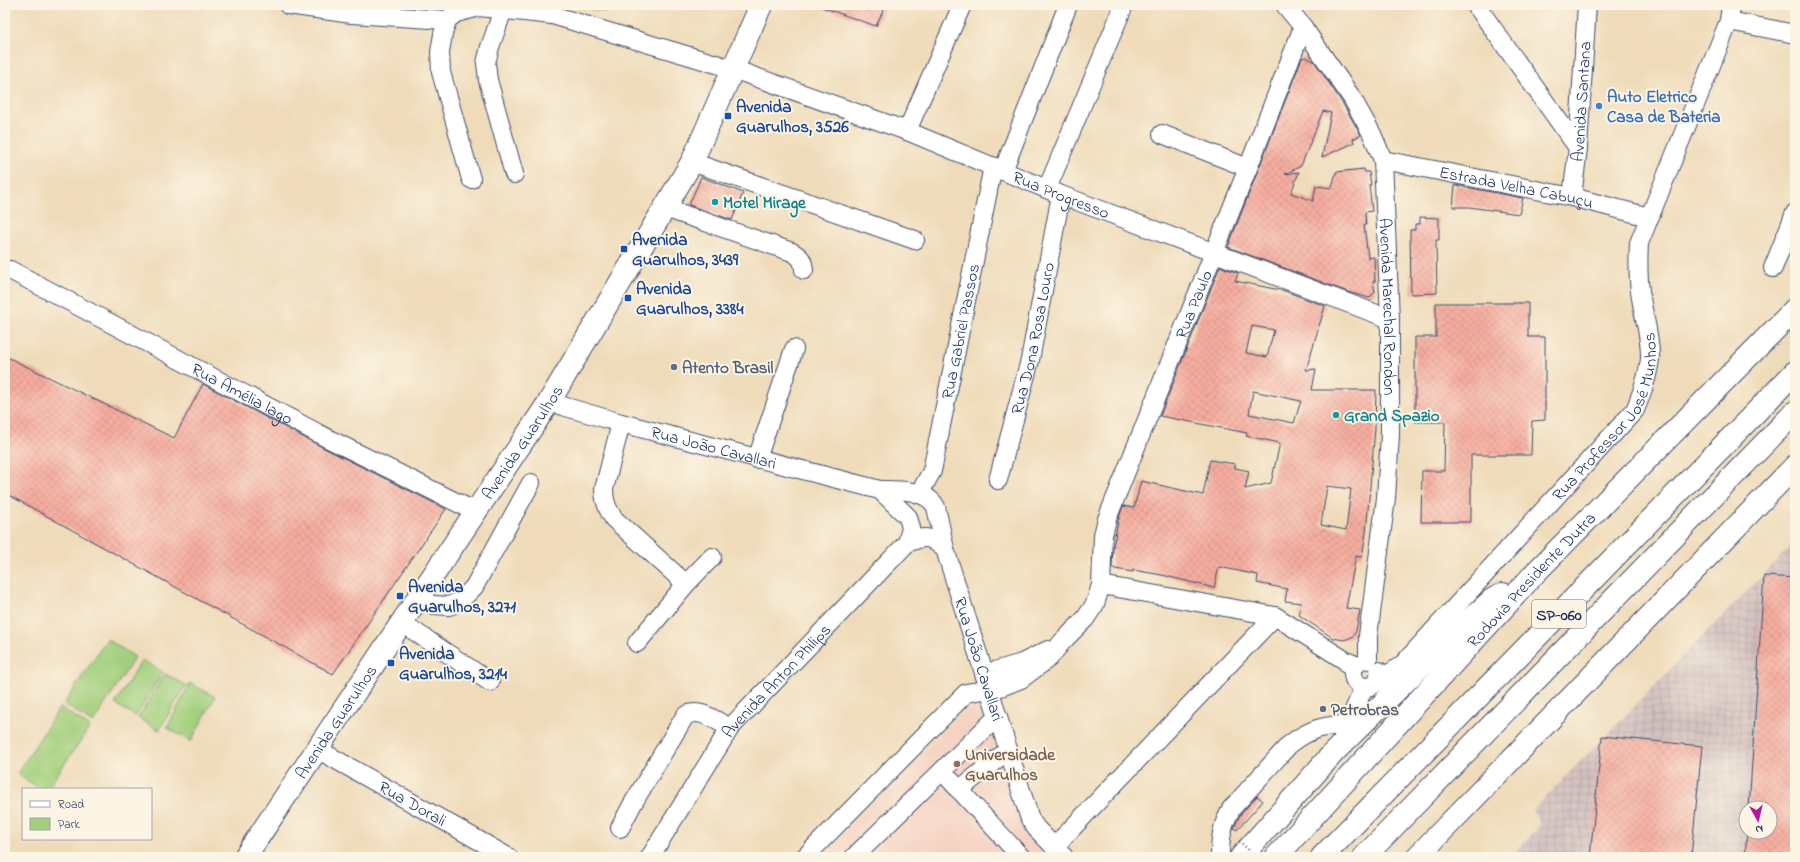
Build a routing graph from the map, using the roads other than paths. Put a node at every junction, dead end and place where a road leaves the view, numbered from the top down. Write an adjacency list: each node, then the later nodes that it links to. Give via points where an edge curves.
1 (288, 5): 11 (street, via 352,14)
2 (761, 5): 14 (main road, Avenida Guarulhos)
3 (962, 5): 15 (street)
4 (1068, 5): 20 (street, Rua Gabriel Passos)
5 (1124, 5): 24 (street, Rua Dona Rosa Louro)
6 (1285, 5): 12 (street, Avenida Marechal Rondon)
7 (1476, 5): 17 (street)
8 (1587, 5): 17 (street, Avenida Santana)
9 (503, 10): 11 (street, Rua Progresso, via 479,7 456,13); 14 (street, Rua Progresso, via 552,15); 22 (street, via 486,63 488,80)
10 (1730, 13): 13 (street); 28 (street, Rua Professor José Munhos)
11 (447, 20): 23 (street, via 440,52 441,72)
12 (1303, 27): 18 (street, Avenida Marechal Rondon, via 1352,98); 21 (street, Rua Paulo)
13 (1795, 34)
14 (733, 69): 15 (street, Rua Progresso); 19 (main road, Avenida Guarulhos)
15 (907, 131): 20 (street, Rua Progresso)
16 (1162, 134): 21 (street)
17 (1578, 148): 25 (street, Avenida Santana)
18 (1383, 160): 25 (street, Estrada Velha Cabuçu); 35 (street, Avenida Marechal Rondon)
19 (692, 162): 26 (main road, Avenida Guarulhos); 29 (street)
20 (998, 168): 24 (street, Rua Progresso); 48 (street, Rua Gabriel Passos, via 932,471)
21 (1248, 168): 30 (street, Rua Paulo)
22 (514, 174)
23 (471, 179)
24 (1054, 192): 30 (street, Rua Progresso); 45 (street, Rua Dona Rosa Louro, via 1030,360)
25 (1572, 197): 28 (street, Estrada Velha Cabuçu)
26 (665, 208): 33 (street, via 792,252 803,261); 38 (main road, Avenida Guarulhos)
27 (1795, 213): 31 (street)
28 (1649, 217): 62 (street, Rua Professor José Munhos, via 1639,243 1638,262 1650,359 1644,387 1635,410 1402,665)
29 (915, 240)
30 (1214, 253): 35 (street, Rua Progresso); 57 (street, Rua Paulo, via 1107,519 1103,536)
31 (1773, 268)
32 (10, 270): 50 (street, Rua Amélia lago, via 327,438)
33 (804, 270)
34 (1795, 309): 55 (main road, Rodovia Presidente Dutra / SP-060)
35 (1390, 319): 62 (street, Avenida Marechal Rondon, via 1390,435 1386,498)
36 (794, 349): 43 (street)
37 (1795, 372): 85 (main road, SP-060)
38 (549, 402): 40 (street, Rua João Cavallari); 50 (main road, Avenida Guarulhos)
39 (1795, 412): 42 (main road, SP-060)
40 (621, 423): 43 (street, Rua João Cavallari); 56 (street, via 604,489 604,500 608,510 614,519)
41 (1795, 423): 42 (main road)
42 (1773, 434): 86 (main road, SP-060)
43 (757, 459): 47 (street, Rua João Cavallari)
44 (1795, 466): 76 (main road)
45 (998, 480)
46 (531, 483): 58 (street, via 474,587 460,601 449,606)
47 (880, 490): 48 (street, Rua João Cavallari, via 900,490); 51 (street, Rua João Cavallari)
48 (919, 494): 49 (street, Rua João Cavallari, via 933,502)
49 (936, 508): 51 (street, via 922,516); 53 (street, Rua João Cavallari)
50 (476, 512): 58 (main road, Avenida Guarulhos)
51 (908, 517): 52 (street, via 912,528)
52 (907, 543): 53 (street, via 929,537); 67 (street, Avenida Anton Philips)
53 (945, 549): 64 (street, Rua João Cavallari)
54 (712, 557): 56 (street)
55 (1537, 571): 70 (main road, via 1492,600 1448,639); 84 (main road, Rodovia Presidente Dutra / SP-060)
56 (686, 584): 61 (street)
57 (1101, 585): 59 (street); 64 (street, Rua Paulo, via 1095,604 1085,619 1062,642)
58 (418, 600): 60 (main road, Avenida Guarulhos)
59 (1275, 616): 62 (street); 75 (street)
60 (402, 623): 63 (street); 68 (main road, Avenida Guarulhos)
61 (637, 643)
62 (1363, 671): 66 (street)
63 (490, 682)
64 (987, 682): 65 (street, Rua João Cavallari); 80 (street, Rua Paulo, via 966,693)
65 (998, 716): 69 (street, Rua João Cavallari); 71 (street)
66 (1349, 725): 70 (street); 83 (street, via 1323,726 1289,745 1231,809 1222,830)
67 (730, 728): 73 (street, via 701,713 691,712 685,716); 79 (street, Avenida Anton Philips)
68 (317, 749): 77 (main road, Avenida Guarulhos); 78 (street, Rua Dorali)
69 (1008, 750): 72 (street); 75 (street, Rua João Cavallari, via 1030,819)
70 (1335, 751): 74 (main road)
71 (942, 771): 72 (street); 81 (street)
72 (959, 790): 82 (street)
73 (620, 828)
74 (1240, 849)
75 (1059, 852)
76 (1422, 854)
77 (246, 857)
78 (508, 857)
79 (650, 857)
80 (805, 857)
81 (854, 857)
82 (1021, 857)
83 (1220, 857)
84 (1276, 857)
85 (1322, 857)
86 (1364, 857)

